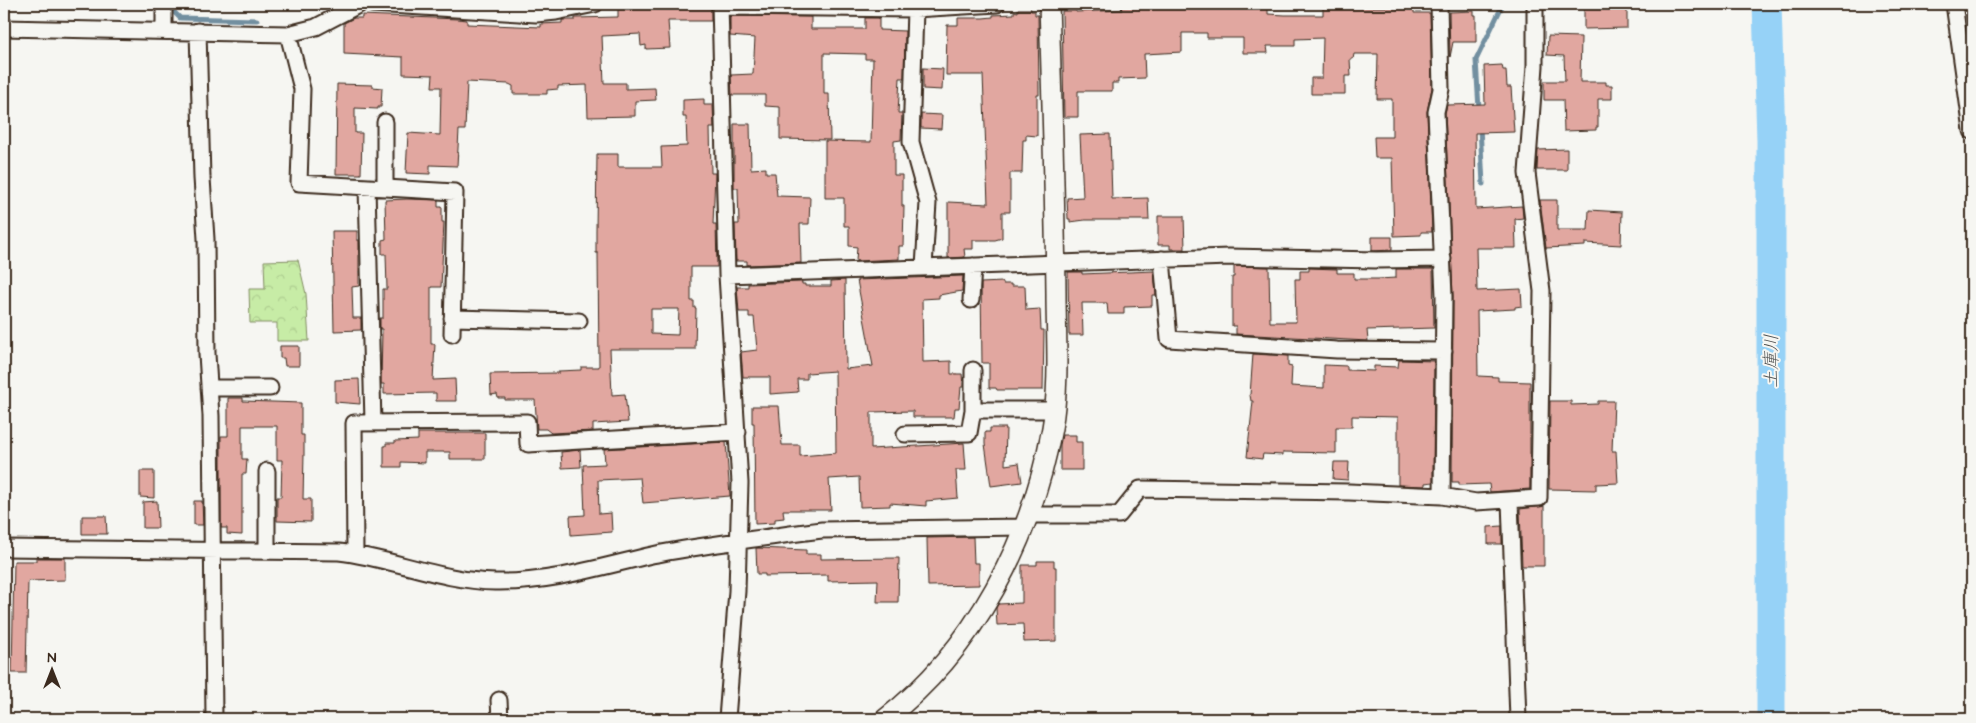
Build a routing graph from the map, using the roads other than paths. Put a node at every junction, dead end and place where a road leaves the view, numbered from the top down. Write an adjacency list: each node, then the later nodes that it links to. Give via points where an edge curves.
1 (164, 4): 16 (street)
2 (360, 4): 18 (street, via 316,27)
3 (373, 4): 13 (street)
4 (595, 4): 13 (street, via 536,14)
5 (996, 4): 12 (street)
6 (1049, 4): 25 (street)
7 (1439, 4): 24 (street, via 1441,89 1436,112)
8 (1536, 4): 44 (street, via 1535,75 1527,173 1542,291 1539,498)
9 (1954, 4): 20 (street)
10 (720, 5): 11 (street); 28 (street)
11 (862, 6): 14 (street)
12 (932, 6): 14 (street)
13 (488, 7)
14 (915, 9): 27 (street, via 911,142 928,203)
15 (4, 28): 16 (street)
16 (164, 31): 17 (street)
17 (198, 31): 18 (street); 35 (street)
18 (288, 34): 21 (street, via 302,89 299,183)
19 (385, 122): 22 (street)
20 (1972, 131)
21 (367, 187): 22 (street); 39 (street)
22 (385, 188): 30 (street, via 455,192)
23 (1162, 259): 24 (street, via 1264,256); 25 (street); 33 (street, via 1169,339 1337,350)
24 (1442, 259): 33 (street)
25 (1056, 262): 26 (street); 38 (street)
26 (973, 266): 27 (street); 29 (street)
27 (924, 267): 28 (street)
28 (727, 274): 40 (street)
29 (971, 300)
30 (452, 318): 31 (street); 32 (street)
31 (579, 320)
32 (452, 334)
33 (1444, 351): 43 (street)
34 (973, 370): 37 (street)
35 (209, 388): 36 (street); 48 (street)
36 (270, 388)
37 (973, 410): 38 (street); 41 (street, via 969,433)
38 (1054, 410): 45 (street, via 1042,468)
39 (373, 422): 40 (street, via 528,422 528,444); 50 (street, via 354,422)
40 (738, 432): 46 (street)
41 (906, 434)
42 (267, 471): 49 (street)
43 (1442, 496): 44 (street, via 1476,502); 45 (street, via 1253,489 1140,489 1118,514)
44 (1510, 500): 56 (street)
45 (1025, 521): 46 (street, via 822,530); 55 (street, via 1003,574 977,618 938,668)
46 (739, 541): 50 (street, via 693,547 545,580 512,582 470,581 441,576); 54 (street)
47 (4, 548): 48 (street)
48 (212, 550): 49 (street); 52 (street)
49 (267, 551): 50 (street)
50 (355, 554)
51 (499, 700): 53 (street)
52 (214, 719)
53 (500, 719)
54 (727, 719)
55 (885, 719)
56 (1518, 719)

